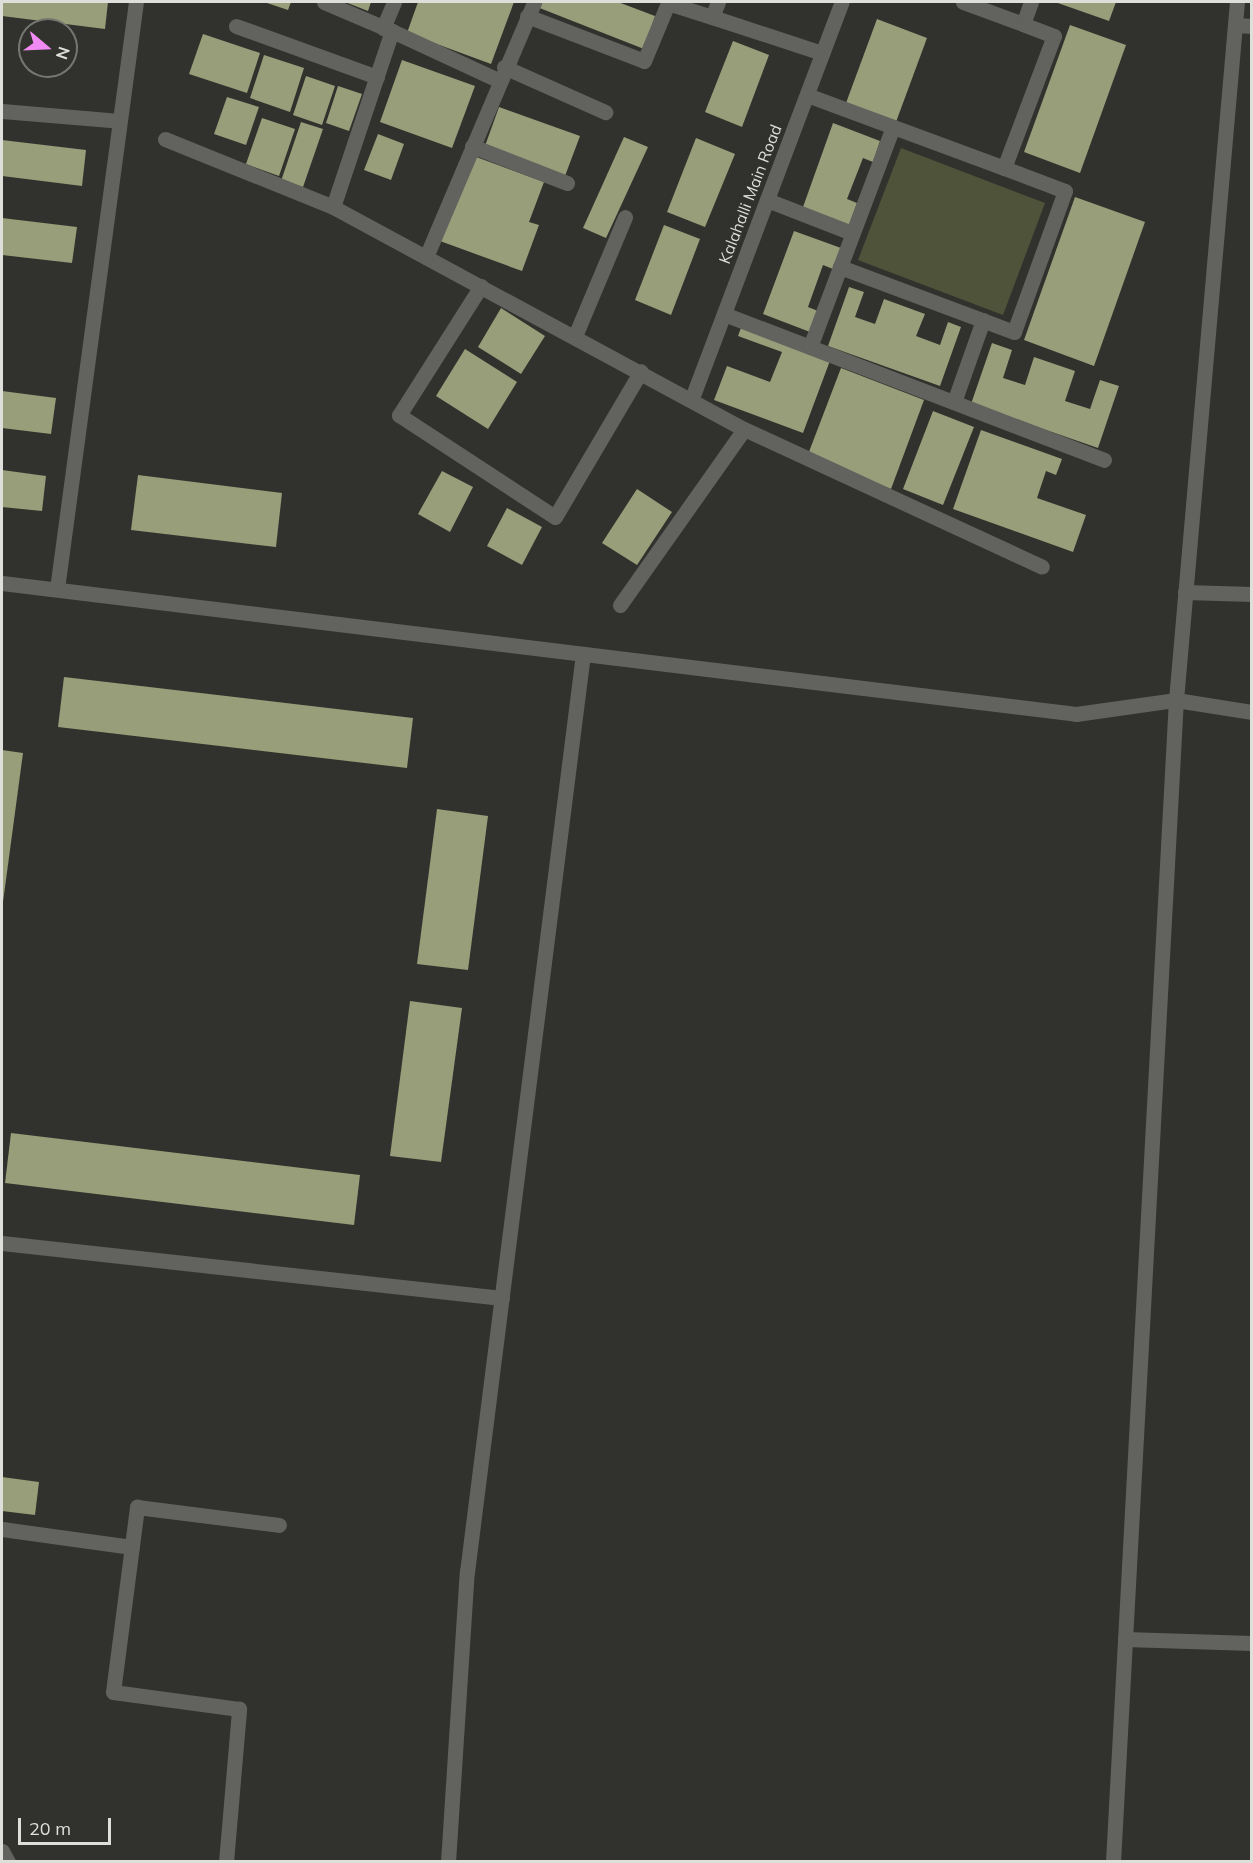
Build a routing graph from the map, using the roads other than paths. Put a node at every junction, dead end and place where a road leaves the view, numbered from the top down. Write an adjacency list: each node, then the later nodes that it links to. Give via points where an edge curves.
1 (136, 2): 24 (street)
2 (324, 2): 17 (street)
3 (394, 2): 17 (street)
4 (534, 2): 11 (street)
5 (667, 2): 11 (street, via 644,61); 12 (street)
6 (718, 2): 12 (street)
7 (842, 2): 18 (street, Kalahalli Main Road)
8 (963, 2): 13 (street)
9 (1031, 2): 13 (street)
10 (1237, 2): 14 (street)
11 (527, 16): 19 (street)
12 (712, 17): 18 (street)
13 (1023, 24): 28 (street, via 1054,36)
14 (1235, 25): 16 (street); 49 (street)
15 (236, 26): 20 (street)
16 (1251, 26)
17 (387, 30): 19 (street); 20 (street)
18 (822, 53): 21 (street, Kalahalli Main Road)
19 (501, 73): 23 (street); 27 (street)
20 (377, 77): 31 (street)
21 (807, 95): 25 (street); 30 (street, Kalahalli Main Road)
22 (2, 111): 24 (street)
23 (605, 112)
24 (120, 121): 48 (street)
25 (893, 127): 28 (street); 33 (street)
26 (165, 139): 31 (street)
27 (472, 146): 29 (street); 34 (street)
28 (1004, 168): 38 (street, via 1065,191 1014,332)
29 (567, 183)
30 (767, 201): 33 (street); 37 (street, Kalahalli Main Road)
31 (333, 207): 34 (street)
32 (625, 217): 39 (street)
33 (852, 233): 35 (street)
34 (426, 256): 36 (street)
35 (840, 267): 38 (street); 40 (street)
36 (481, 286): 39 (street); 41 (street, via 399,415 555,517)
37 (724, 314): 40 (street); 42 (street, Kalahalli Main Road)
38 (983, 320): 43 (street)
39 (575, 336): 41 (street)
40 (810, 346): 43 (street)
41 (641, 371): 42 (street)
42 (692, 398): 44 (street)
43 (954, 402): 45 (street)
44 (744, 429): 46 (street); 51 (street)
45 (1104, 460)
46 (1042, 567)
47 (2, 583): 48 (street)
48 (57, 589): 52 (street)
49 (1185, 592): 50 (street); 53 (street)
50 (1251, 594)
51 (620, 605)
52 (583, 654): 53 (street, via 1076,714); 56 (street)
53 (1176, 700): 54 (street); 60 (street)
54 (1251, 712)
55 (2, 1243): 56 (street)
56 (502, 1298): 65 (street, via 466,1572)
57 (279, 1525): 59 (street, via 137,1507)
58 (2, 1529): 59 (street)
59 (132, 1547): 64 (street, via 113,1692 239,1709)
60 (1125, 1639): 61 (street); 66 (street)
61 (1251, 1643)
62 (2, 1851): 63 (street)
63 (8, 1862)
64 (226, 1862)
65 (448, 1862)
66 (1113, 1862)

